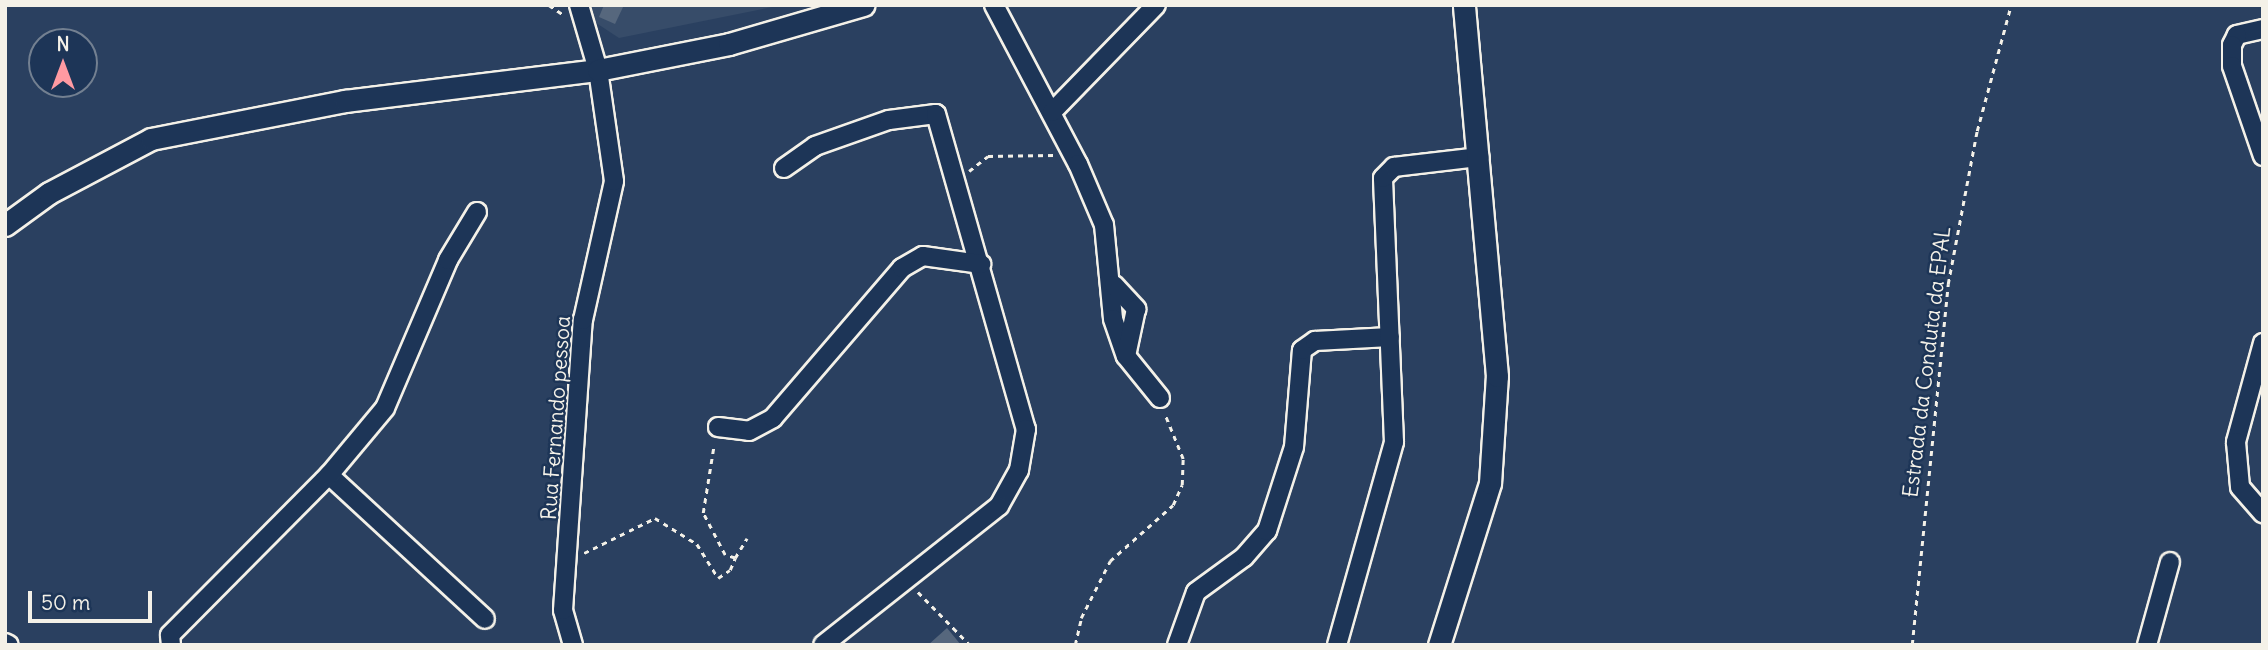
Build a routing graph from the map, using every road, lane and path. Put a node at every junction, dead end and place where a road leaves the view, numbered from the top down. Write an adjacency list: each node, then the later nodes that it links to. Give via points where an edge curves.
1 (579, 5): 9 (street, Rua Fernando pessoa)
2 (863, 5): 9 (main road, via 729,44)
3 (995, 5): 10 (street)
4 (1156, 5): 10 (street)
5 (1452, 5): 7 (main road)
6 (2011, 5): 41 (path, Estrada da Conduta da EPAL, via 1977,131 1948,284)
7 (1463, 15): 13 (main road)
8 (2263, 29): 12 (street, via 2237,35 2232,66)
9 (598, 70): 17 (main road, via 345,101 151,139 48,192); 28 (street, Rua Fernando pessoa, via 614,181 583,320)
10 (1052, 112): 11 (street)
11 (1071, 150): 15 (path, via 988,156); 21 (street, via 1104,225 1114,285 1113,319 1126,356)
12 (2263, 156)
13 (1479, 157): 19 (street, via 1394,167 1383,178); 40 (main road, via 1497,376 1490,483)
14 (784, 168): 15 (street, via 815,146 889,120 936,114)
15 (956, 181): 18 (street)
16 (477, 212): 23 (street, via 448,260 385,408)
17 (5, 225)
18 (981, 264): 22 (street, via 923,256 902,268 773,418 749,431); 29 (street, via 1026,429 1019,470 999,506)
19 (1390, 337): 38 (street, via 1315,341 1302,350 1294,447 1268,531 1244,557 1196,592); 39 (street, via 1394,442)
20 (2263, 343): 24 (street, via 2236,442 2240,487)
21 (1160, 398): 37 (path, via 1183,459 1182,485 1173,505 1110,561 1081,618)
22 (718, 427): 26 (path, via 703,513 725,555)
23 (329, 475): 30 (street); 33 (street, via 170,635)
24 (2263, 513)
25 (747, 538): 26 (path)
26 (735, 558): 28 (path, via 718,578 697,544 655,517 595,544)
27 (2169, 562): 42 (street)
28 (568, 566): 32 (street, Rua Fernando pessoa, via 563,610)
29 (905, 579): 31 (street); 36 (path)
30 (485, 619)
31 (841, 631): 34 (street); 35 (street)
32 (569, 643)
33 (170, 645)
34 (823, 645)
35 (853, 645)
36 (970, 645)
37 (1075, 645)
38 (1177, 645)
39 (1337, 645)
40 (1439, 645)
41 (1912, 645)
42 (2147, 645)

